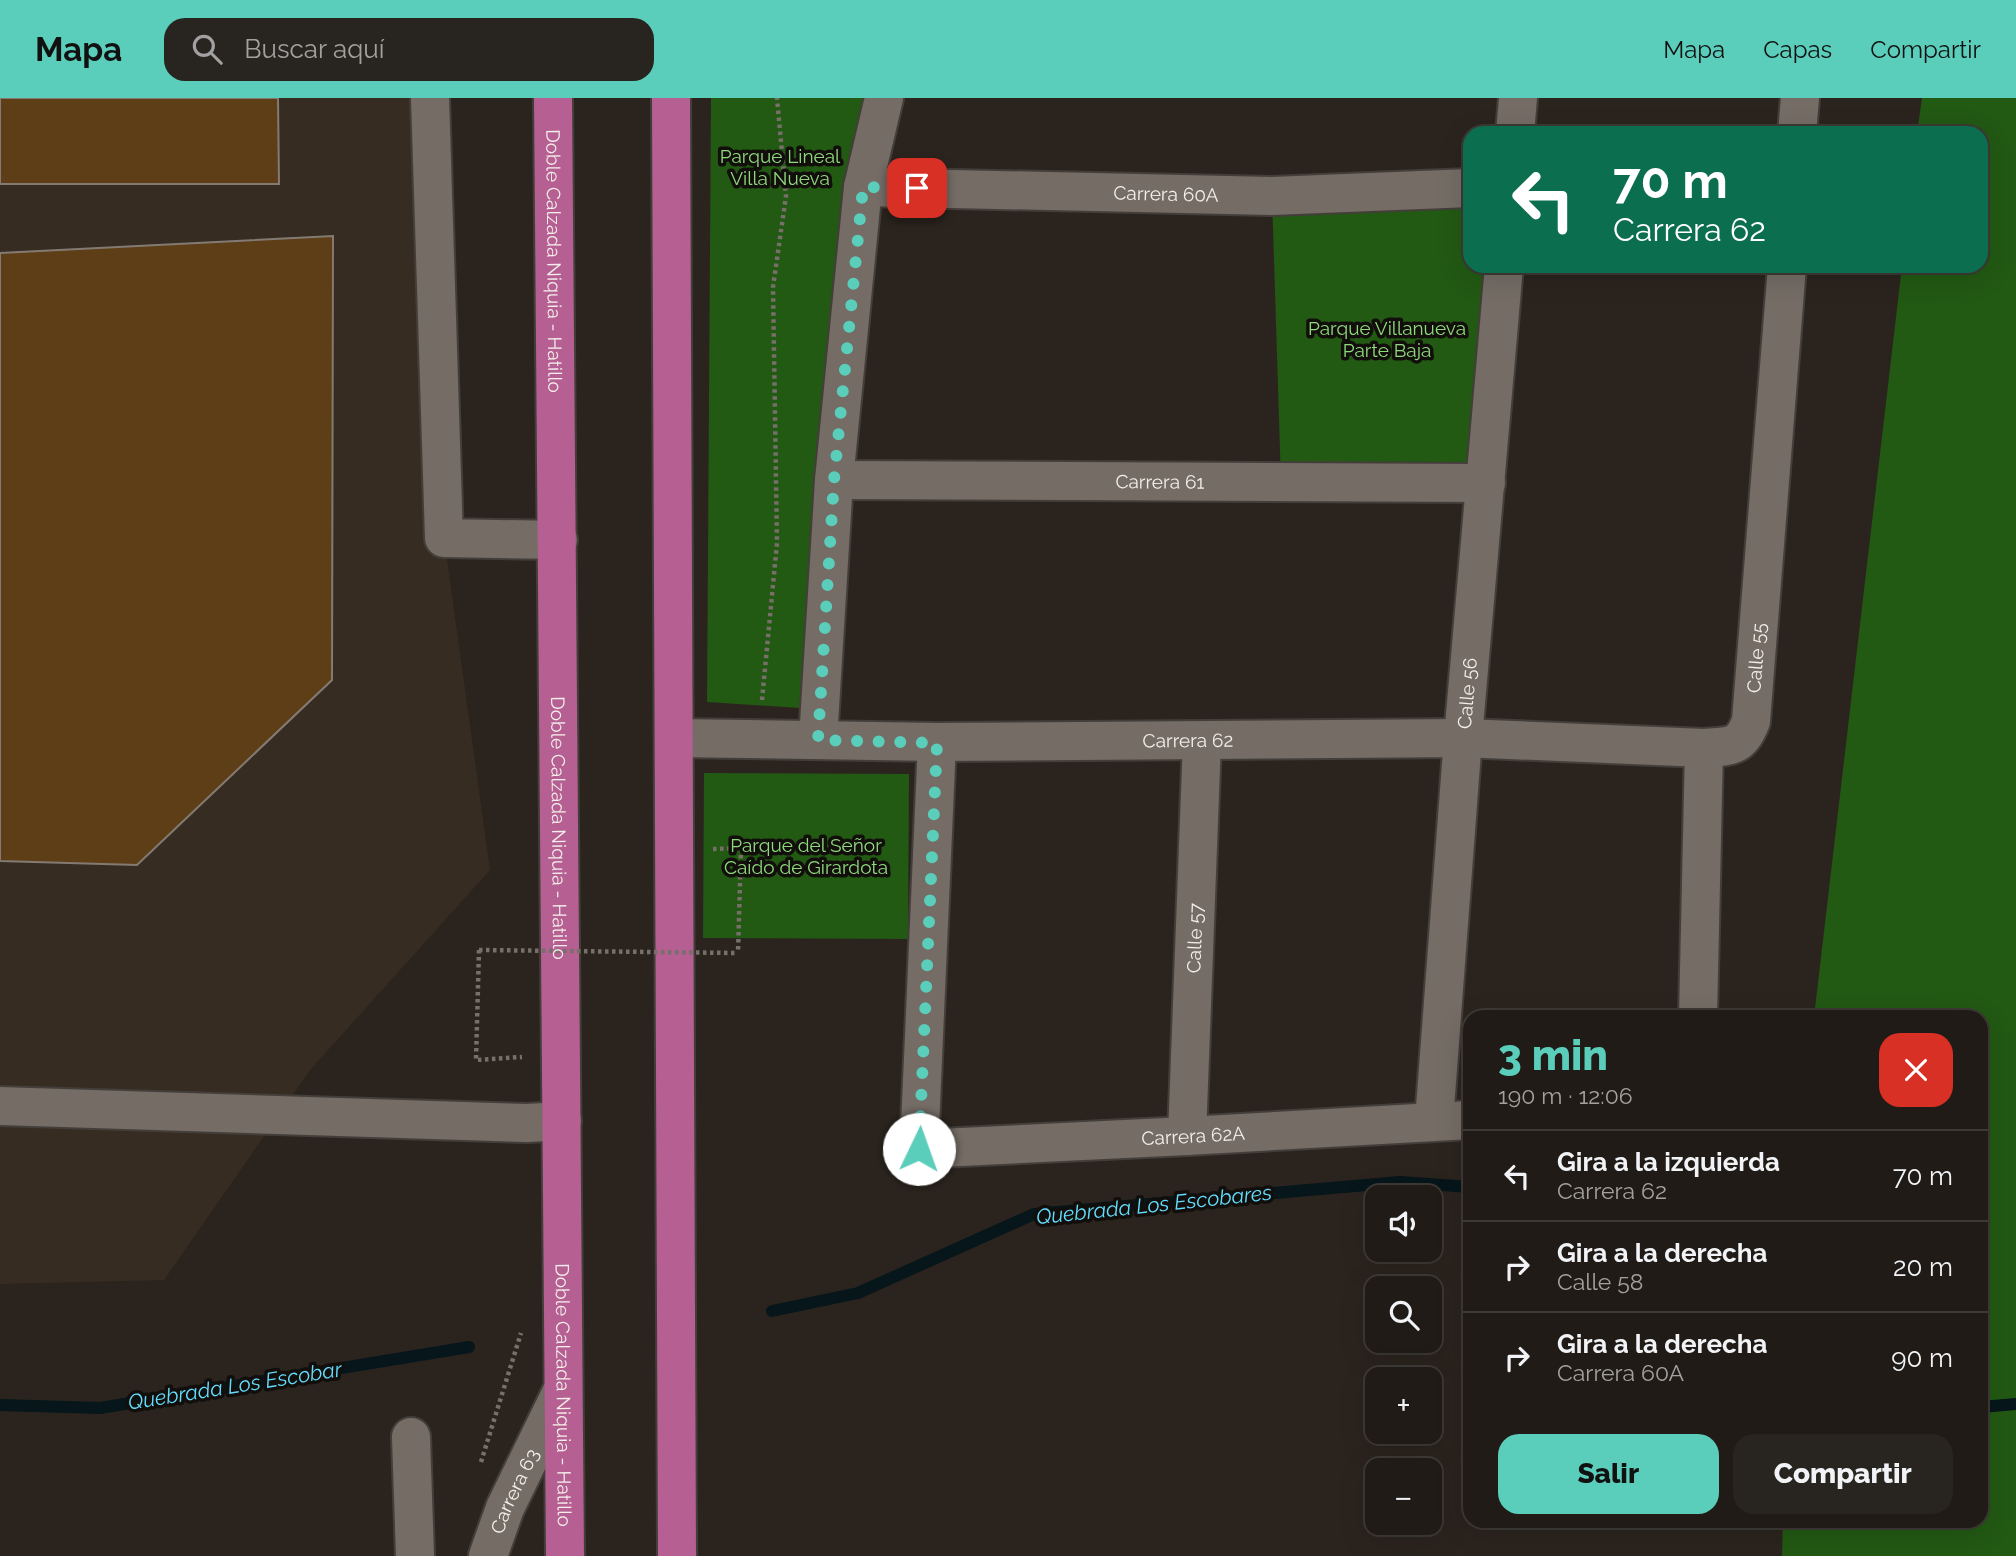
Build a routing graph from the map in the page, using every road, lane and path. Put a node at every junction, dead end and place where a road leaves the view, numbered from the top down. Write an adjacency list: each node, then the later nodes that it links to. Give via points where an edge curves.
1 (430, 98): 16 (street, via 444,538)
2 (553, 98): 16 (highway, Doble Calzada Niquia - Hatillo)
3 (671, 98): 17 (highway)
4 (777, 98): 19 (path, via 786,197 772,287 777,543)
5 (884, 98): 10 (street)
6 (1518, 98): 8 (street)
7 (1800, 98): 9 (street)
8 (1516, 126)
9 (1798, 126)
10 (863, 187): 11 (street, Carrera 60A, via 1272,196); 14 (street)
11 (1463, 188)
12 (1503, 273): 15 (street, Calle 56)
13 (1786, 273): 23 (street, Calle 55, via 1752,721 1745,736 1733,746)
14 (834, 480): 15 (street, Carrera 61); 20 (street)
15 (1486, 483): 18 (street, Calle 56)
16 (558, 540): 28 (highway, Doble Calzada Niquia - Hatillo)
17 (674, 737): 19 (street, Carrera 62); 36 (highway)
18 (1463, 738): 21 (street, Carrera 62); 23 (street, Carrera 62); 29 (street, Calle 56)
19 (761, 739): 20 (street, Carrera 62)
20 (818, 740): 22 (street, Carrera 62)
21 (1202, 741): 22 (street, Carrera 62); 30 (street, Calle 57)
22 (937, 743): 30 (street, Carrera 62A, via 919,1149)
23 (1704, 748): 25 (street)
24 (741, 848): 26 (path, bridge, via 738,953 478,950)
25 (1698, 1010)
26 (476, 1060)
27 (0, 1106): 28 (street)
28 (562, 1121): 31 (highway, Doble Calzada Niquia - Hatillo)
29 (1452, 1121): 30 (street, Carrera 62A)
30 (1187, 1136)
31 (563, 1389): 34 (street, Carrera 63, via 505,1507); 35 (highway, Doble Calzada Niquia - Hatillo)
32 (411, 1437): 33 (street)
33 (415, 1556)
34 (488, 1556)
35 (565, 1556)
36 (677, 1556)

